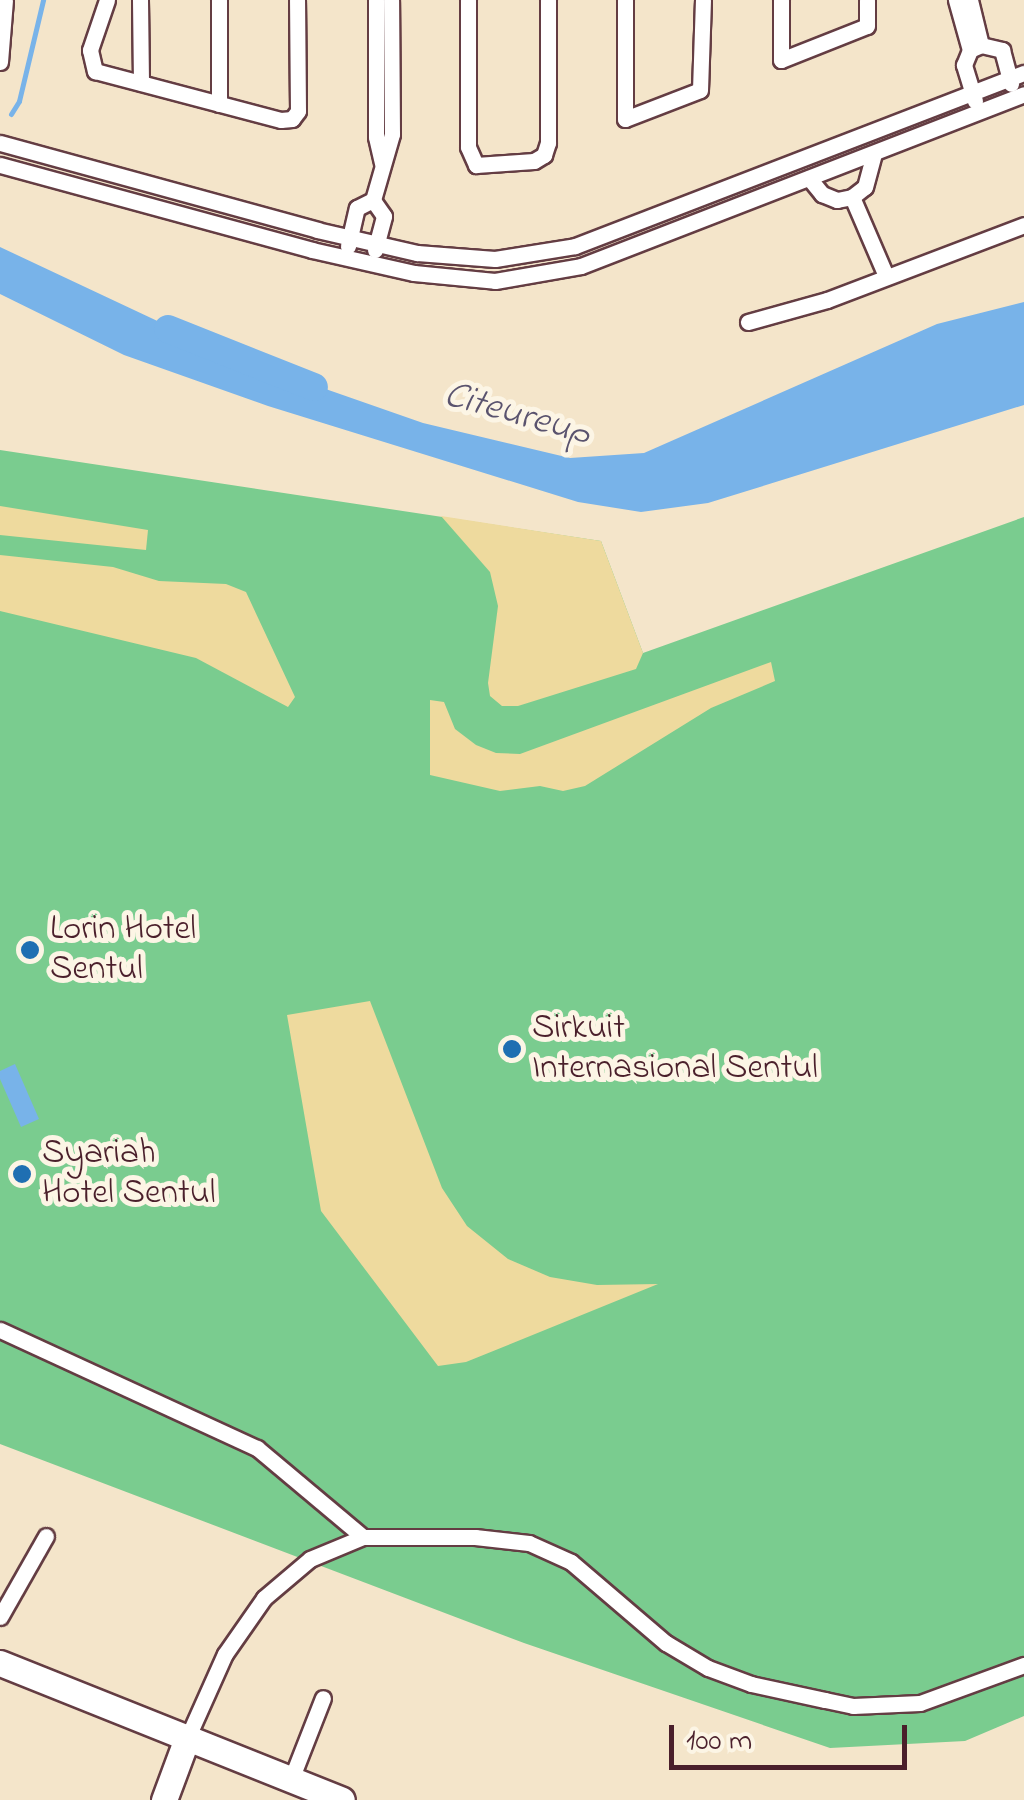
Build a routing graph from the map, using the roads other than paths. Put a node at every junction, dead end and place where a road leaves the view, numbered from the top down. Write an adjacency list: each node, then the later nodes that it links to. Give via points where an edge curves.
1 (106, 0): 19 (street, via 90,63 95,71)
2 (140, 0): 19 (street)
3 (219, 0): 22 (street)
4 (297, 0): 22 (street, via 298,111 281,120)
5 (376, 0): 26 (street, via 376,137)
6 (391, 0): 26 (street, via 392,134)
7 (468, 0): 8 (street, via 468,147 476,165 544,155)
8 (548, 0)
9 (625, 0): 10 (street, via 625,120 700,90)
10 (703, 0)
11 (781, 0): 12 (street, via 781,60 867,26)
12 (867, 0)
13 (956, 0): 16 (street)
14 (970, 0): 16 (street)
15 (3, 9): 17 (street)
16 (975, 48): 18 (street, via 1002,50); 20 (street, via 964,65)
17 (0, 62)
18 (1017, 75): 20 (street); 21 (street)
19 (141, 84): 22 (street)
20 (972, 92): 23 (street); 33 (street, via 575,246 495,259)
21 (1019, 96): 23 (street)
22 (219, 104)
23 (978, 112): 25 (street)
24 (0, 143): 32 (street)
25 (874, 153): 28 (street); 29 (street, via 864,187)
26 (382, 162): 30 (street)
27 (0, 165): 34 (street)
28 (809, 178): 29 (street, via 822,194); 35 (street, via 581,266 538,276 451,278)
29 (852, 197): 36 (street)
30 (373, 200): 32 (street, via 358,208); 33 (street, via 384,216)
31 (1024, 225): 36 (street)
32 (350, 237): 33 (street); 34 (street)
33 (377, 243): 35 (street)
34 (345, 258): 35 (street)
35 (372, 264)
36 (886, 276): 37 (street)
37 (748, 322)
38 (0, 1330): 40 (street, via 256,1448)
39 (46, 1536): 41 (street)
40 (363, 1537): 43 (street, via 529,1543 571,1562 666,1643 708,1668 853,1706 920,1703); 45 (street, via 310,1559 243,1622)
41 (0, 1617)
42 (0, 1663): 45 (main road)
43 (1024, 1666)
44 (323, 1698): 46 (street)
45 (186, 1741): 46 (main road); 47 (main road)
46 (302, 1790): 48 (main road)
47 (164, 1800)
48 (342, 1800)

